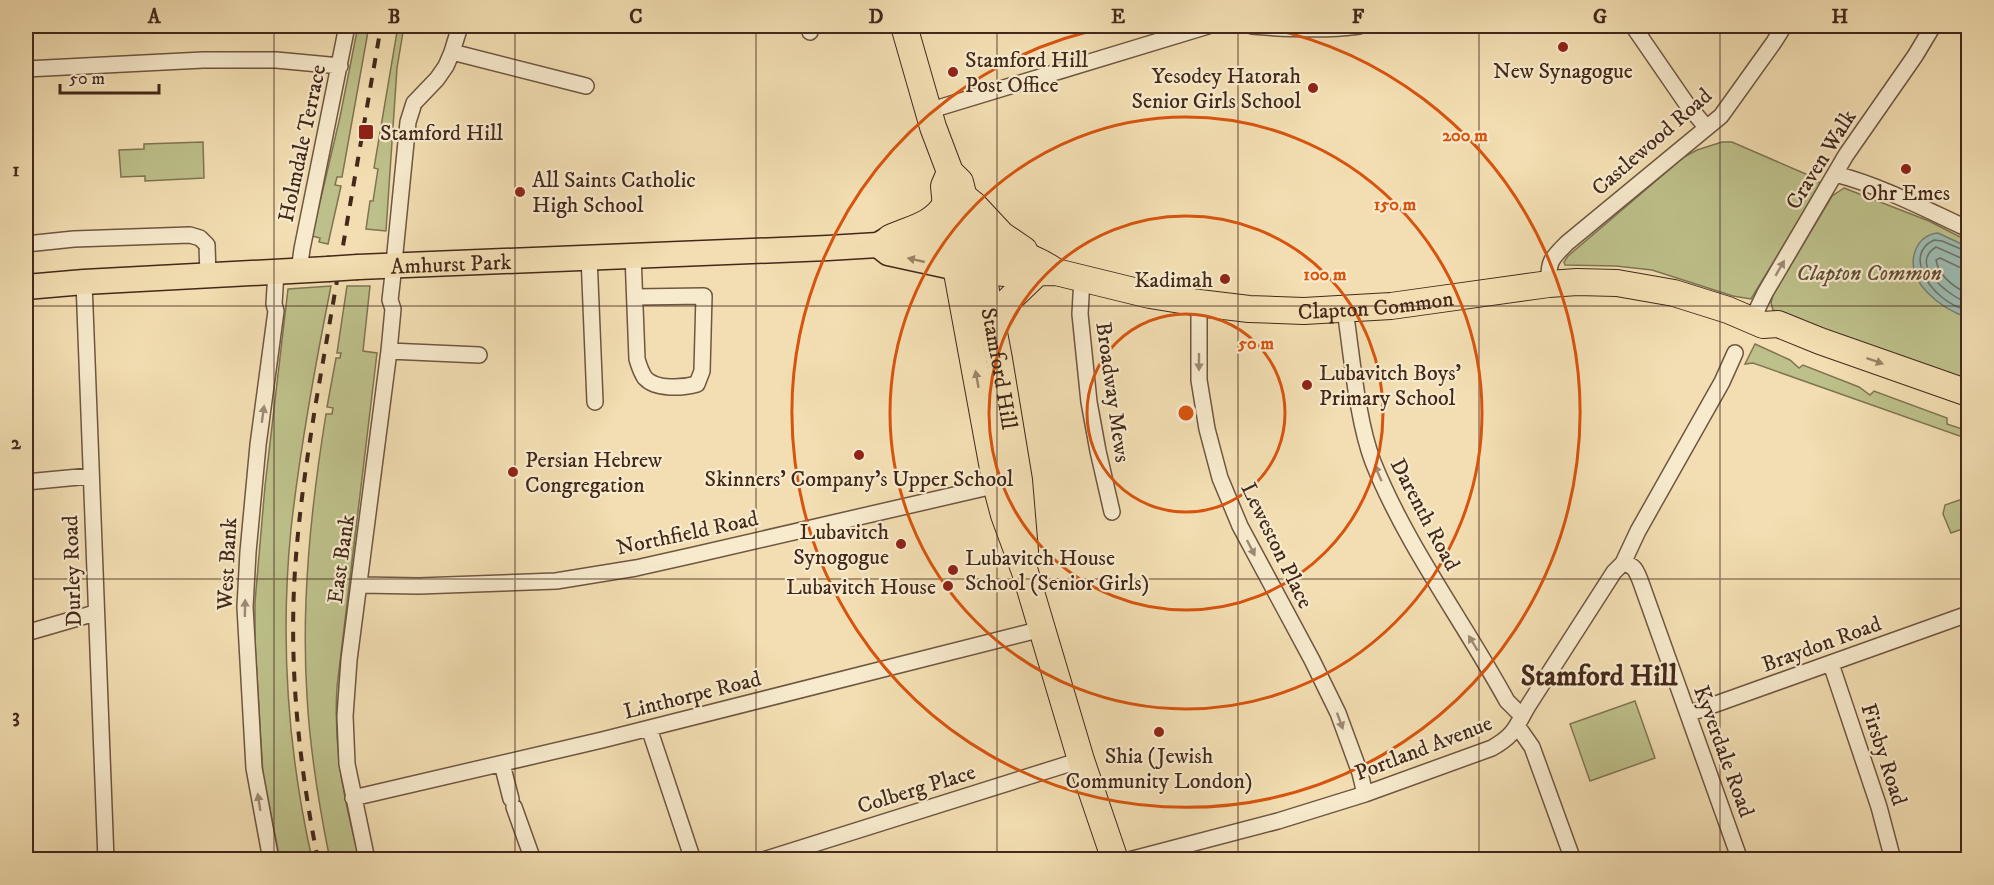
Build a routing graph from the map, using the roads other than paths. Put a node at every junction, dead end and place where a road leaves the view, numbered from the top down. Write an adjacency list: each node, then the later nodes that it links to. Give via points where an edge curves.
1 (347, 26): 11 (street, Holmdale Terrace)
2 (460, 26): 10 (street, East Bank)
3 (904, 26): 14 (highway, Stamford Hill)
4 (1208, 26): 14 (street)
5 (1252, 26): 6 (street)
6 (1359, 26)
7 (1633, 26): 15 (street)
8 (1784, 26): 15 (street, Castlewood Road, via 1721,116)
9 (1933, 26): 16 (street, Craven Walk)
10 (452, 52): 13 (street); 24 (street, East Bank, via 437,79 414,103 408,122)
11 (340, 66): 12 (street, via 276,60 203,60); 27 (street, Holmdale Terrace, via 317,171)
12 (26, 69)
13 (586, 87)
14 (928, 111): 17 (highway, Stamford Hill, via 950,172 960,182)
15 (1706, 128): 31 (street, Castlewood Road, via 1550,259)
16 (1835, 174): 18 (street); 36 (street, Craven Walk, one-way to 16, via 1765,293)
17 (955, 200): 19 (highway, via 934,219); 21 (highway, Stamford Hill); 25 (highway, via 974,205 1002,235)
18 (1966, 224)
19 (884, 242): 21 (main road, Amhurst Park, via 932,240); 22 (main road, Amhurst Park); 26 (main road, Amhurst Park, one-way to 19, via 888,253)
20 (26, 244): 28 (street, via 190,235 207,245)
21 (964, 244): 25 (highway, Clapton Common, via 992,247); 26 (highway, Stamford Hill)
22 (633, 255): 23 (main road, Amhurst Park); 33 (street)
23 (589, 256): 24 (main road, Amhurst Park); 42 (street)
24 (393, 264): 27 (main road, Amhurst Park, bridge); 38 (street, East Bank)
25 (1044, 268): 26 (highway, Clapton Common, via 1005,273); 29 (highway, Clapton Common); 37 (highway, via 1010,299)
26 (970, 269): 37 (highway, Stamford Hill); 45 (highway, Stamford Hill, one-way to 26)
27 (287, 272): 28 (main road, Amhurst Park); 65 (street, West Bank, one-way to 27, via 254,768 245,607 274,304)
28 (208, 275): 30 (main road, Amhurst Park)
29 (1083, 278): 34 (highway, Clapton Common); 49 (street, Broadway Mews, via 1080,314 1089,402)
30 (84, 282): 32 (main road, Amhurst Park); 46 (street, Durley Road)
31 (1549, 284): 35 (highway, Clapton Common); 36 (highway, Clapton Common, via 1596,282 1646,287)
32 (26, 287)
33 (634, 297): 33 (street, via 637,359 646,380 684,388 697,384 702,371 704,296)
34 (1199, 303): 35 (highway, Clapton Common, via 1293,311); 62 (street, Leweston Place, one-way to 62, via 1199,380 1216,468 1240,526 1338,713)
35 (1345, 310): 58 (street, Darenth Road, one-way to 35, via 1391,502 1372,460)
36 (1758, 322): 41 (highway, Clapton Common, one-way to 41, via 1778,324); 44 (highway, Clapton Common, via 1770,337 1807,355)
37 (993, 328): 43 (highway, Stamford Hill)
38 (389, 351): 40 (street); 51 (street, East Bank)
39 (1735, 353): 50 (street, Portland Avenue)
40 (479, 355)
41 (1968, 393)
42 (595, 402)
43 (1008, 409): 45 (highway); 48 (highway, Stamford Hill)
44 (1968, 411)
45 (982, 413): 48 (highway, Stamford Hill)
46 (90, 476): 47 (street); 52 (street, Durley Road)
47 (26, 482)
48 (1008, 483): 51 (street, Northfield Road, via 671,560 556,581); 54 (highway, Stamford Hill, via 1024,521 1025,572)
49 (1112, 512)
50 (1623, 563): 57 (street, Kyverdale Road, via 1635,568); 58 (street, Portland Avenue)
51 (360, 585): 63 (street, East Bank, via 345,716)
52 (95, 613): 55 (street); 64 (street, Durley Road)
53 (1968, 614): 56 (street, Braydon Road)
54 (1041, 629): 59 (street, Linthorpe Road); 60 (highway, Stamford Hill)
55 (26, 633)
56 (1831, 663): 57 (street, Braydon Road); 74 (street, Firsby Road)
57 (1688, 714): 73 (street, Kyverdale Road)
58 (1520, 722): 62 (street, Portland Avenue, via 1508,739 1492,748); 72 (street, Darenth Road)
59 (649, 728): 61 (street, Linthorpe Road); 68 (street)
60 (1082, 760): 69 (street, Colberg Place); 70 (highway, Stamford Hill)
61 (502, 764): 63 (street, Linthorpe Road); 67 (street)
62 (1365, 794): 71 (street, Portland Avenue)
63 (353, 798): 66 (street, East Bank)
64 (106, 860)
65 (271, 860)
66 (367, 860)
67 (532, 860)
68 (693, 860)
69 (763, 860)
70 (1115, 860)
71 (1129, 860)
72 (1574, 860)
73 (1740, 860)
74 (1893, 860)

